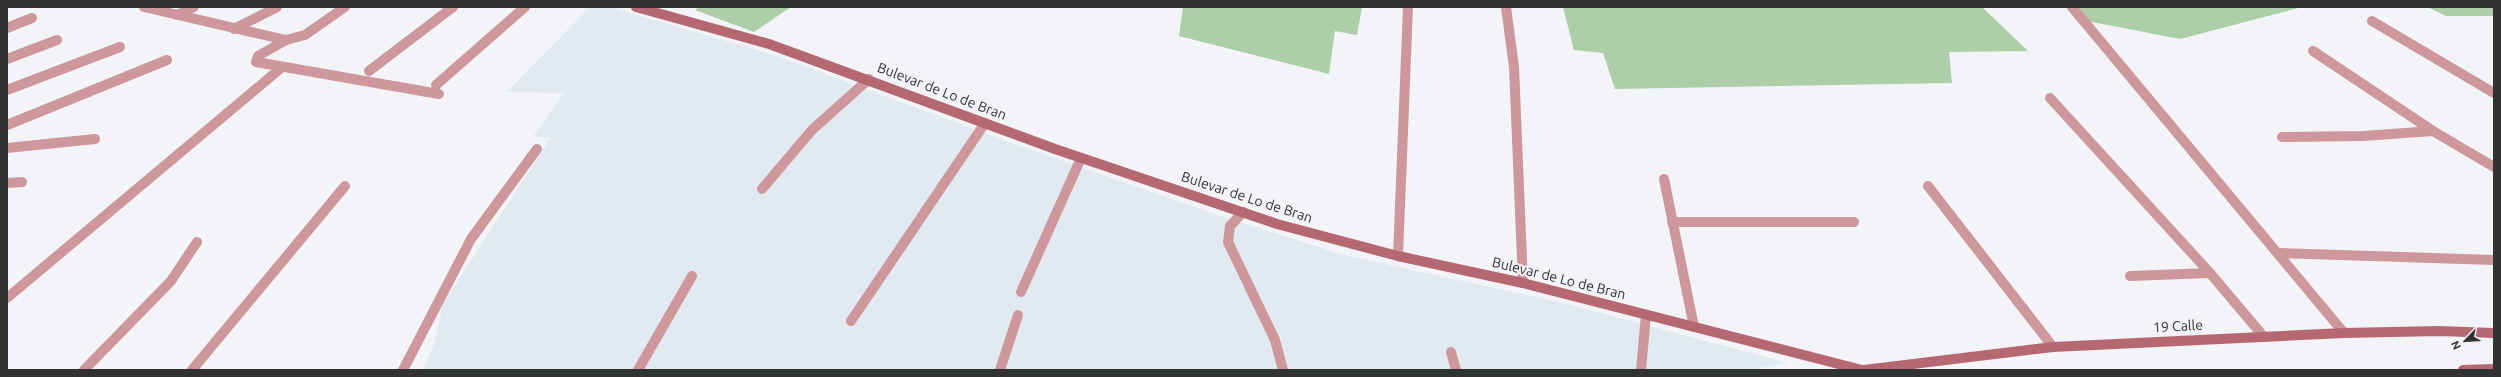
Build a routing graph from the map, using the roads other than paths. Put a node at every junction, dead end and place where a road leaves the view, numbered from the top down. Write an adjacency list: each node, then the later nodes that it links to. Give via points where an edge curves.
1 (144, 7): 11 (street)
2 (194, 7): 11 (street)
3 (277, 7): 15 (street)
4 (345, 7): 17 (street, via 305,36)
5 (453, 7): 23 (street)
6 (525, 7): 25 (street)
7 (636, 7): 24 (street, Bulevar de Lo de Bran, via 769,44)
8 (1408, 7): 50 (street)
9 (1506, 7): 55 (street, via 1514,67)
10 (2072, 7): 49 (street)
11 (177, 15): 15 (street)
12 (32, 18): 14 (street)
13 (2372, 22): 27 (street)
14 (7, 28)
15 (234, 28): 17 (street)
16 (57, 40): 20 (street)
17 (286, 40): 22 (street, via 258,56 256,62)
18 (120, 47): 26 (street)
19 (2313, 51): 32 (street)
20 (7, 59)
21 (167, 60): 31 (street)
22 (281, 68): 28 (street); 57 (street)
23 (369, 71)
24 (869, 79): 30 (street, Bulevar de Lo de Bran); 44 (street, via 812,130)
25 (436, 85)
26 (7, 90)
27 (2494, 93)
28 (439, 94)
29 (2050, 98): 52 (street)
30 (985, 123): 37 (street, Bulevar de Lo de Bran); 60 (street)
31 (7, 125)
32 (2433, 130): 33 (street, via 2363,136); 38 (street)
33 (2282, 137)
34 (95, 139): 35 (street)
35 (7, 148)
36 (537, 149): 70 (street, via 471,239)
37 (1081, 158): 45 (street, Bulevar de Lo de Bran); 56 (street)
38 (2494, 167)
39 (1664, 179): 46 (street)
40 (22, 182): 41 (street)
41 (7, 184)
42 (345, 186): 69 (street)
43 (1928, 186): 65 (street)
44 (762, 189)
45 (1243, 212): 50 (street, Bulevar de Lo de Bran, via 1277,224); 73 (street, via 1230,226 1228,242 1275,340)
46 (1672, 222): 47 (street); 61 (street)
47 (1854, 222)
48 (197, 242): 68 (street, via 171,280)
49 (2280, 253): 51 (street); 62 (street)
50 (1398, 256): 55 (street, Bulevar de Lo de Bran)
51 (2494, 260)
52 (2210, 273): 54 (street); 64 (street)
53 (692, 276): 71 (street)
54 (2130, 276)
55 (1523, 282): 59 (street, Bulevar de Lo de Bran)
56 (1021, 292)
57 (7, 298)
58 (1018, 315): 72 (street)
59 (1646, 315): 61 (street, Bulevar de Lo de Bran); 75 (street)
60 (850, 321)
61 (1694, 327): 76 (street, Bulevar de Lo de Bran)
62 (2344, 333): 63 (street, 19 Calle); 64 (street, 19 Calle)
63 (2494, 333)
64 (2264, 337): 65 (street, 19 Calle)
65 (2052, 347): 76 (street, 19 Calle)
66 (1451, 352): 74 (street)
67 (2494, 369): 77 (street)
68 (84, 370)
69 (192, 370)
70 (403, 370)
71 (638, 370)
72 (1000, 370)
73 (1283, 370)
74 (1456, 370)
75 (1641, 370)
76 (1863, 370)
77 (2463, 370)

